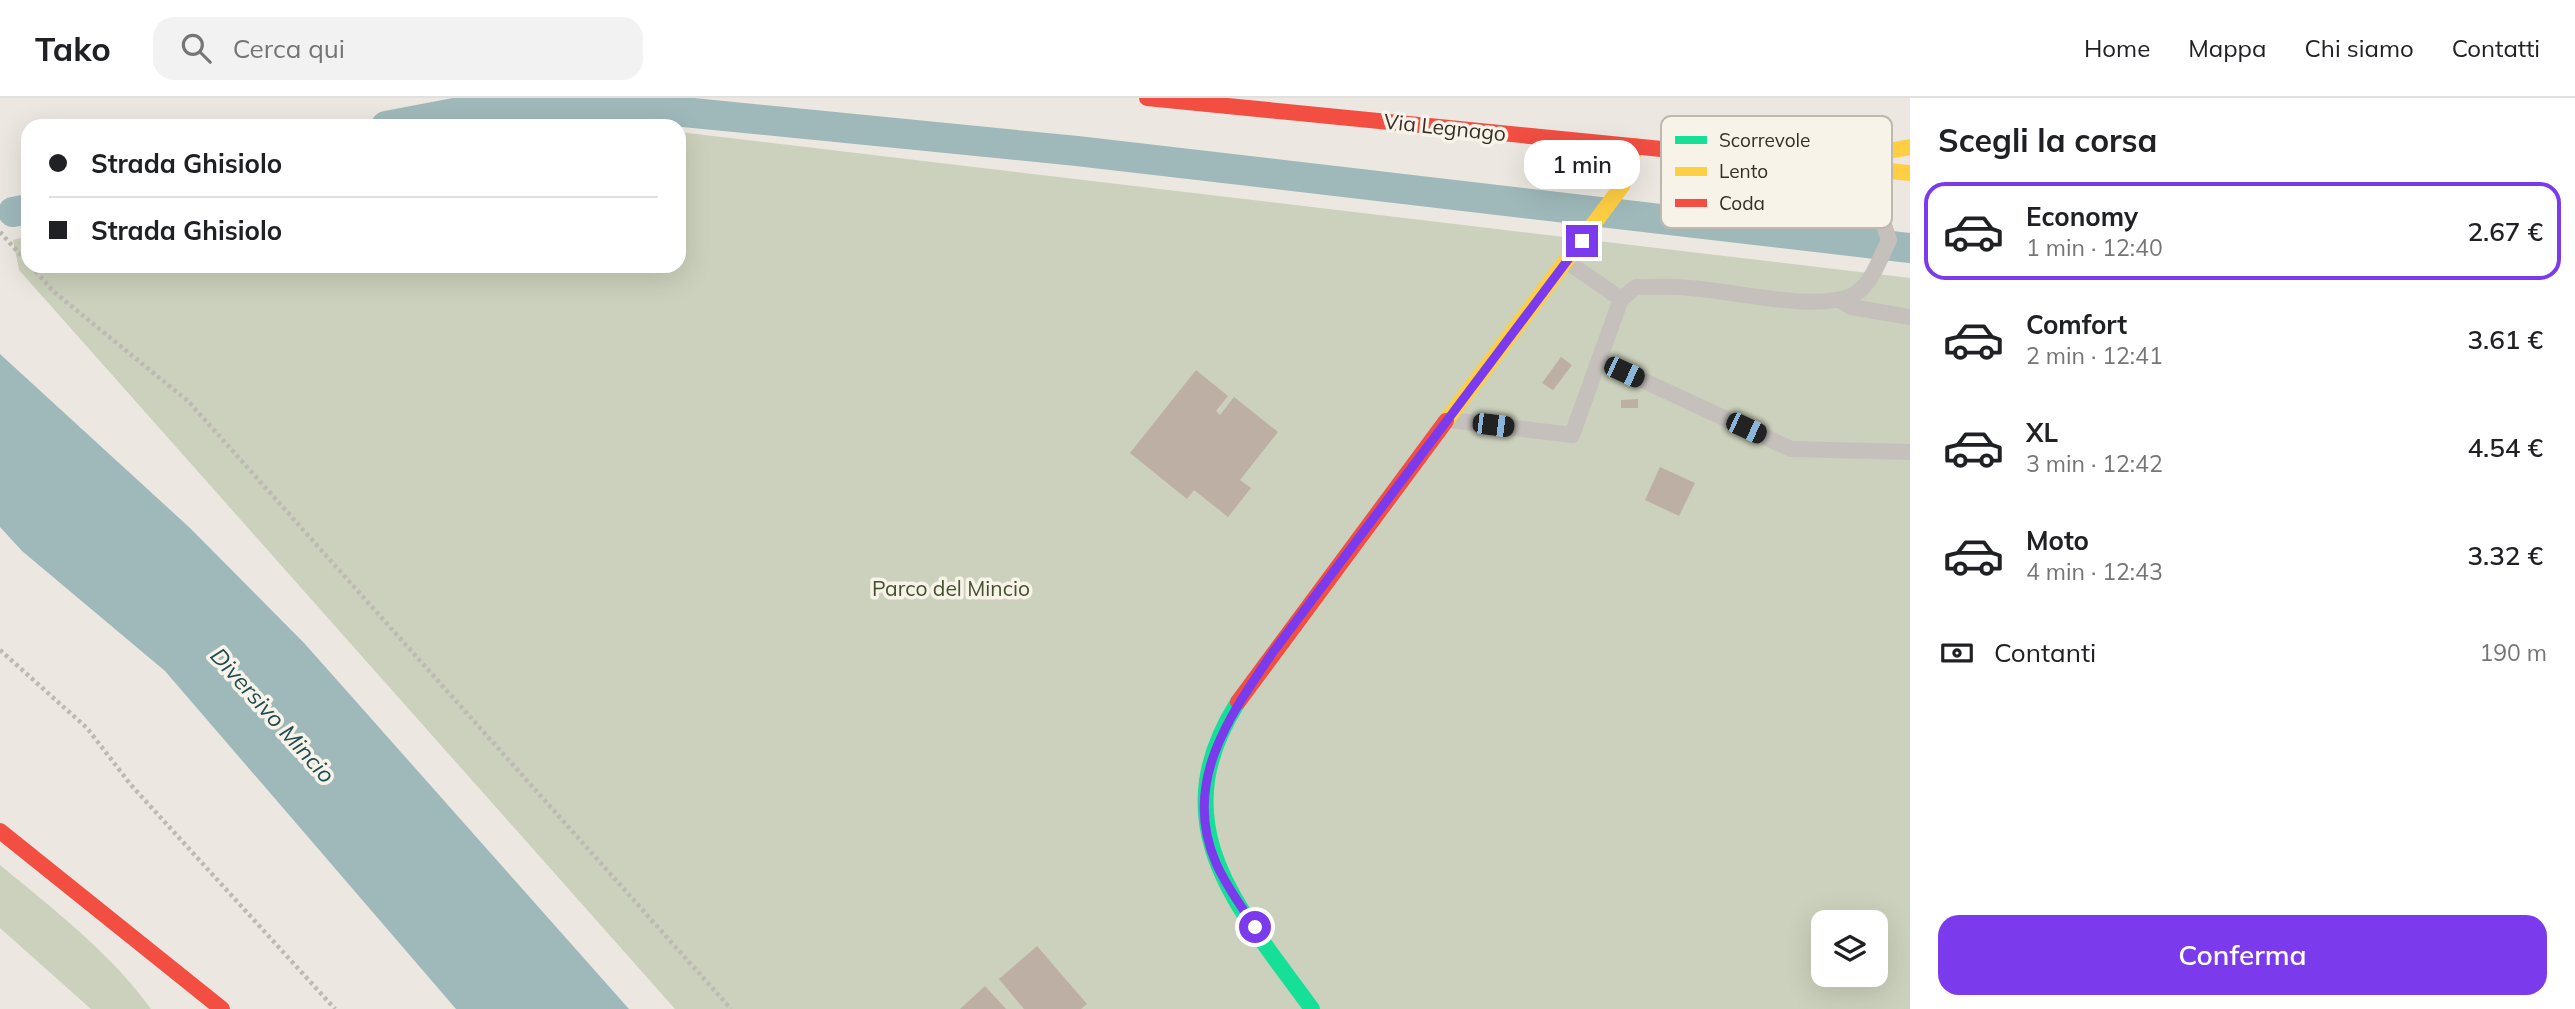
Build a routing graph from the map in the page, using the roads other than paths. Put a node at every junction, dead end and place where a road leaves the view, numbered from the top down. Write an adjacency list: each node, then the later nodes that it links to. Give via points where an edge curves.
1 (1147, 98): 2 (street, Via Legnago)
2 (1636, 146): 4 (street, Via Legnago); 9 (street, via 1622,186)
3 (1910, 147): 5 (street)
4 (1661, 148)
5 (1892, 150)
6 (1892, 171): 7 (street, Via Legnago)
7 (1910, 173)
8 (1885, 228): 11 (lane, via 1889,240 1876,267 1860,290)
9 (1567, 260): 10 (lane); 14 (street)
10 (1621, 299): 11 (lane, via 1636,286); 13 (lane)
11 (1841, 301): 12 (lane, via 1851,307)
12 (1910, 317)
13 (1599, 360): 14 (lane, via 1572,435); 15 (lane, via 1791,449)
14 (1448, 419): 20 (street, via 1273,652 1227,722 1211,761 1205,793 1206,826 1215,861 1231,892)
15 (1910, 452)
16 (0, 831): 17 (street)
17 (174, 971): 18 (street); 19 (street)
18 (193, 1009)
19 (222, 1009)
20 (1312, 1009)

